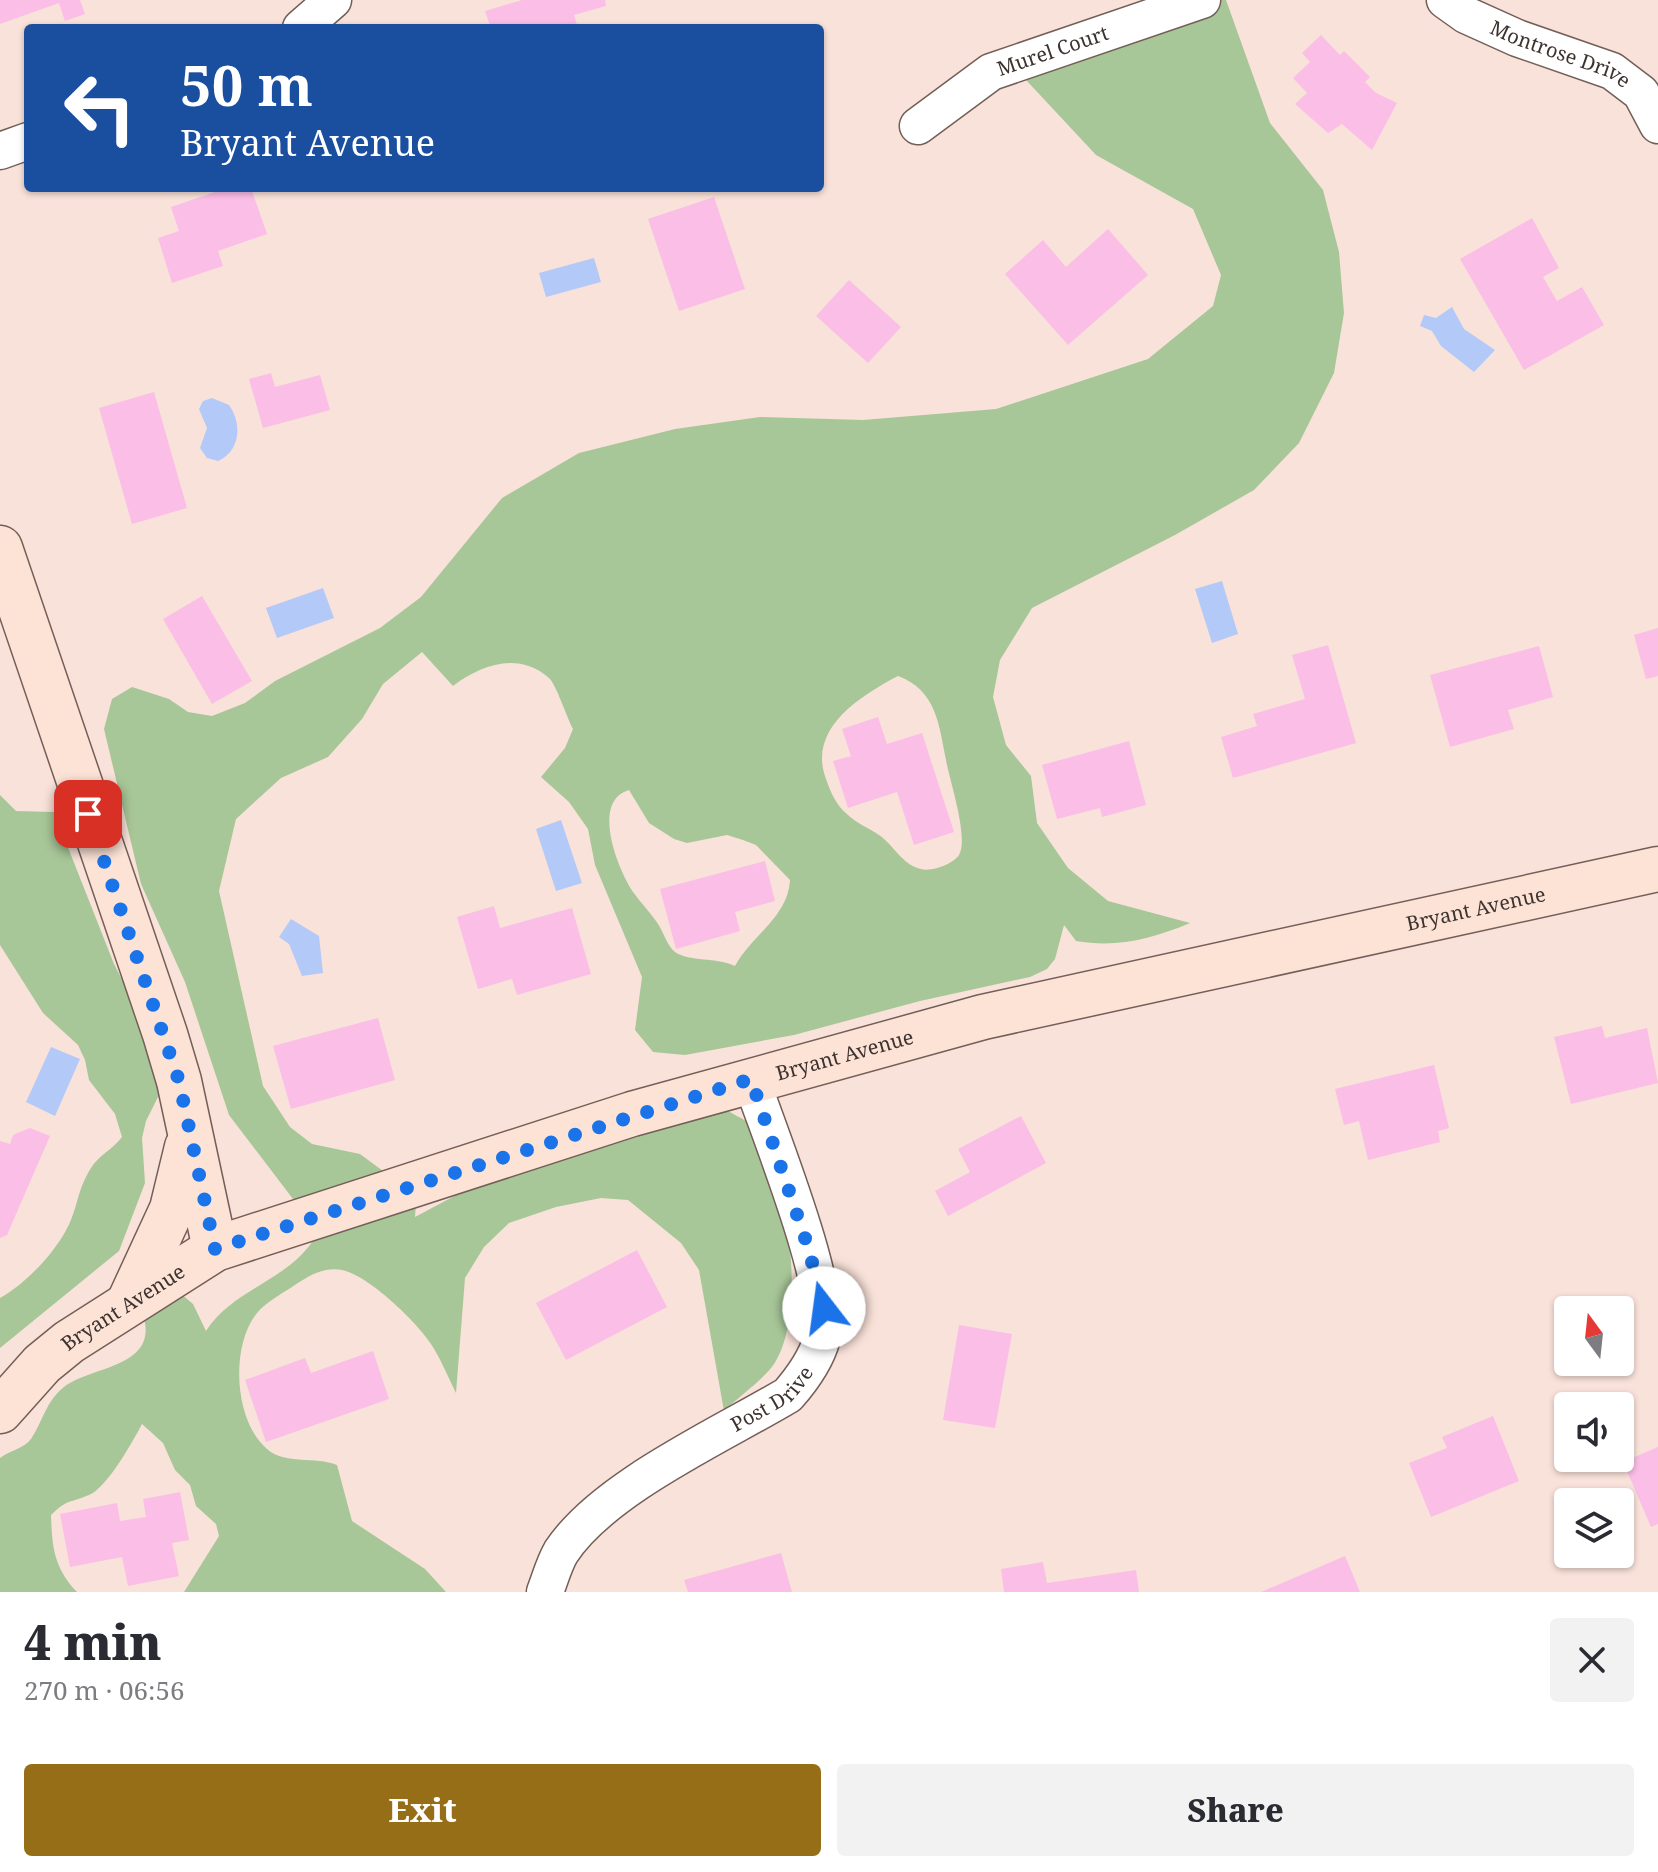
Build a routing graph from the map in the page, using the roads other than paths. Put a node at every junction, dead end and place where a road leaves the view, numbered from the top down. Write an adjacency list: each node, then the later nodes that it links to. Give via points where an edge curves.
1 (333, 0): 4 (street)
2 (1202, 0): 6 (street, Murel Court, via 991,72)
3 (1445, 0): 5 (street, Montrose Drive, via 1517,38 1612,71 1641,93)
4 (306, 24)
5 (1658, 125)
6 (918, 126)
7 (24, 142): 8 (street)
8 (0, 151)
9 (0, 548): 12 (main road, via 165,1034)
10 (1658, 869): 11 (main road, Bryant Avenue, via 983,1017)
11 (751, 1079): 13 (main road, Bryant Avenue); 16 (street, Post Drive, via 812,1262 824,1308 822,1338 806,1374 788,1395 620,1494 577,1532 559,1555)
12 (190, 1129): 13 (main road); 14 (main road, via 175,1200)
13 (215, 1249): 14 (main road, Bryant Avenue)
14 (130, 1300): 15 (main road, Bryant Avenue, via 42,1364)
15 (0, 1411)
16 (545, 1592)

